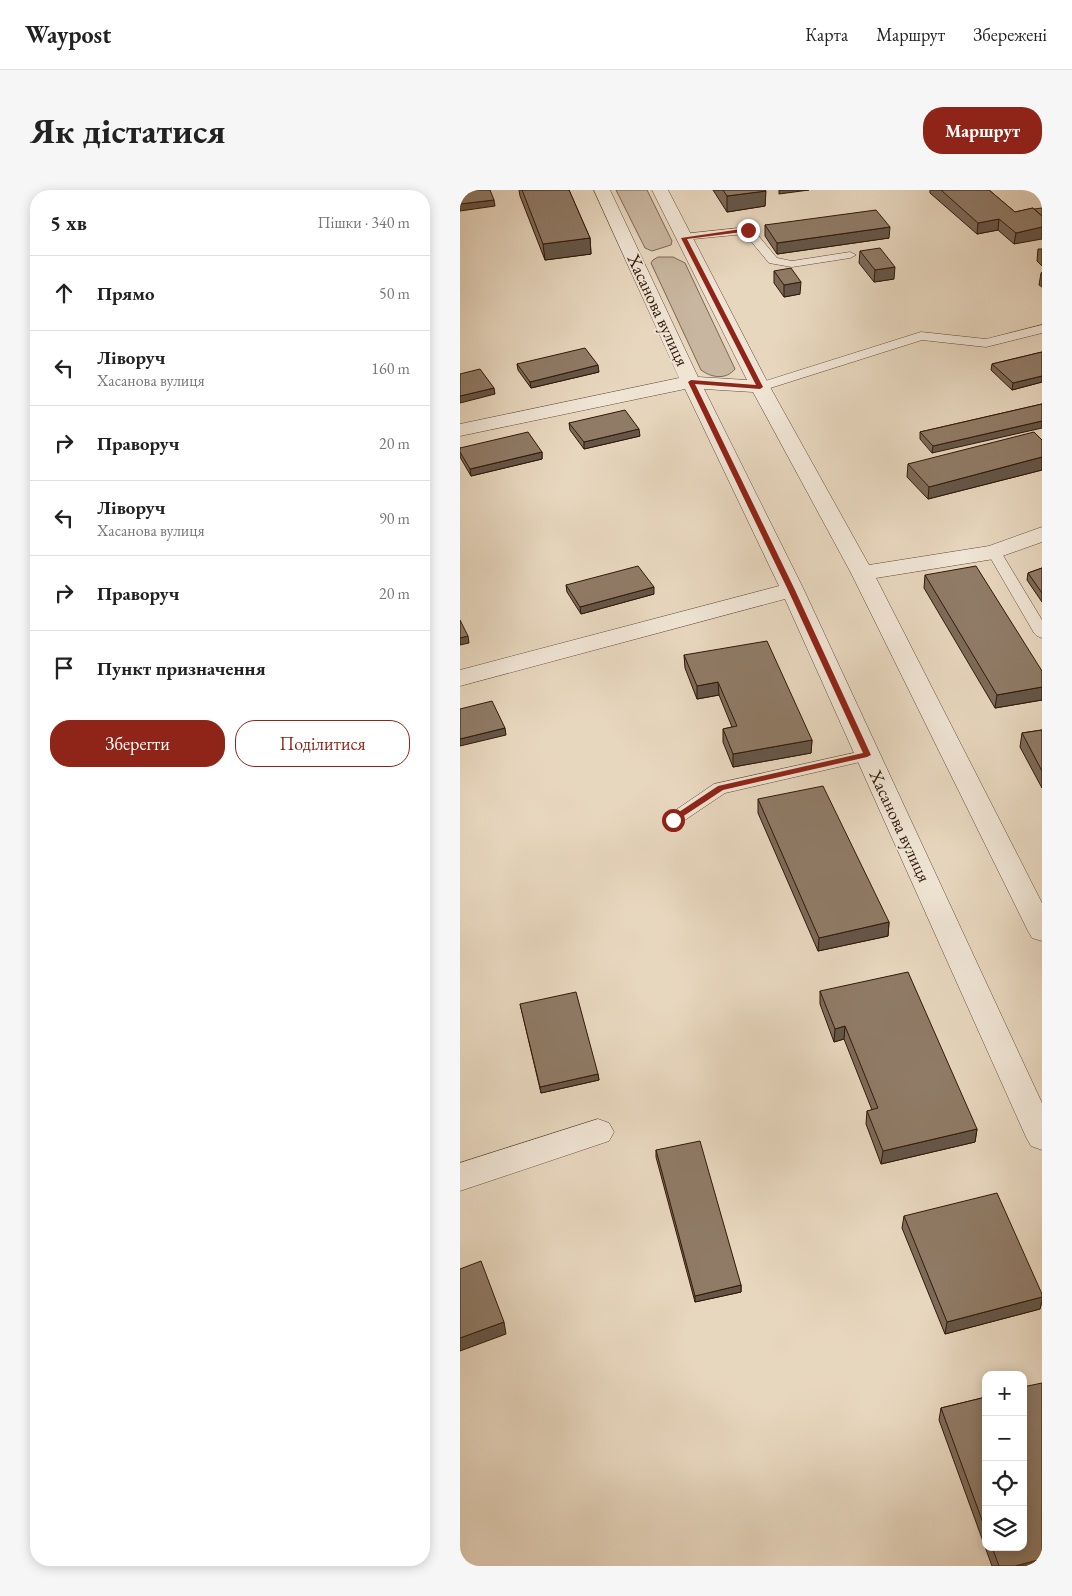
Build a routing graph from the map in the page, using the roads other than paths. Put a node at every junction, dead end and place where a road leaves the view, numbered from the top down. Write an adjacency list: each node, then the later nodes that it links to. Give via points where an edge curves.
1 (602, 190): 6 (street, Хасанова вулиця)
2 (660, 190): 3 (street)
3 (683, 238): 4 (lane, via 748,230 772,261 792,264); 7 (street)
4 (850, 255)
5 (1042, 329): 7 (lane, via 986,343 921,336)
6 (691, 382): 7 (street); 8 (street); 12 (street, Хасанова вулиця)
7 (760, 387): 11 (street)
8 (460, 430)
9 (1042, 534): 10 (street)
10 (994, 552): 11 (street); 13 (lane)
11 (862, 573): 17 (street)
12 (792, 590): 14 (street); 15 (street, Хасанова вулиця)
13 (1042, 633)
14 (460, 678)
15 (867, 755): 16 (lane, via 720,788); 19 (street, Хасанова вулиця)
16 (673, 820)
17 (1042, 931)
18 (598, 1132): 20 (street)
19 (1042, 1137)
20 (460, 1177)

